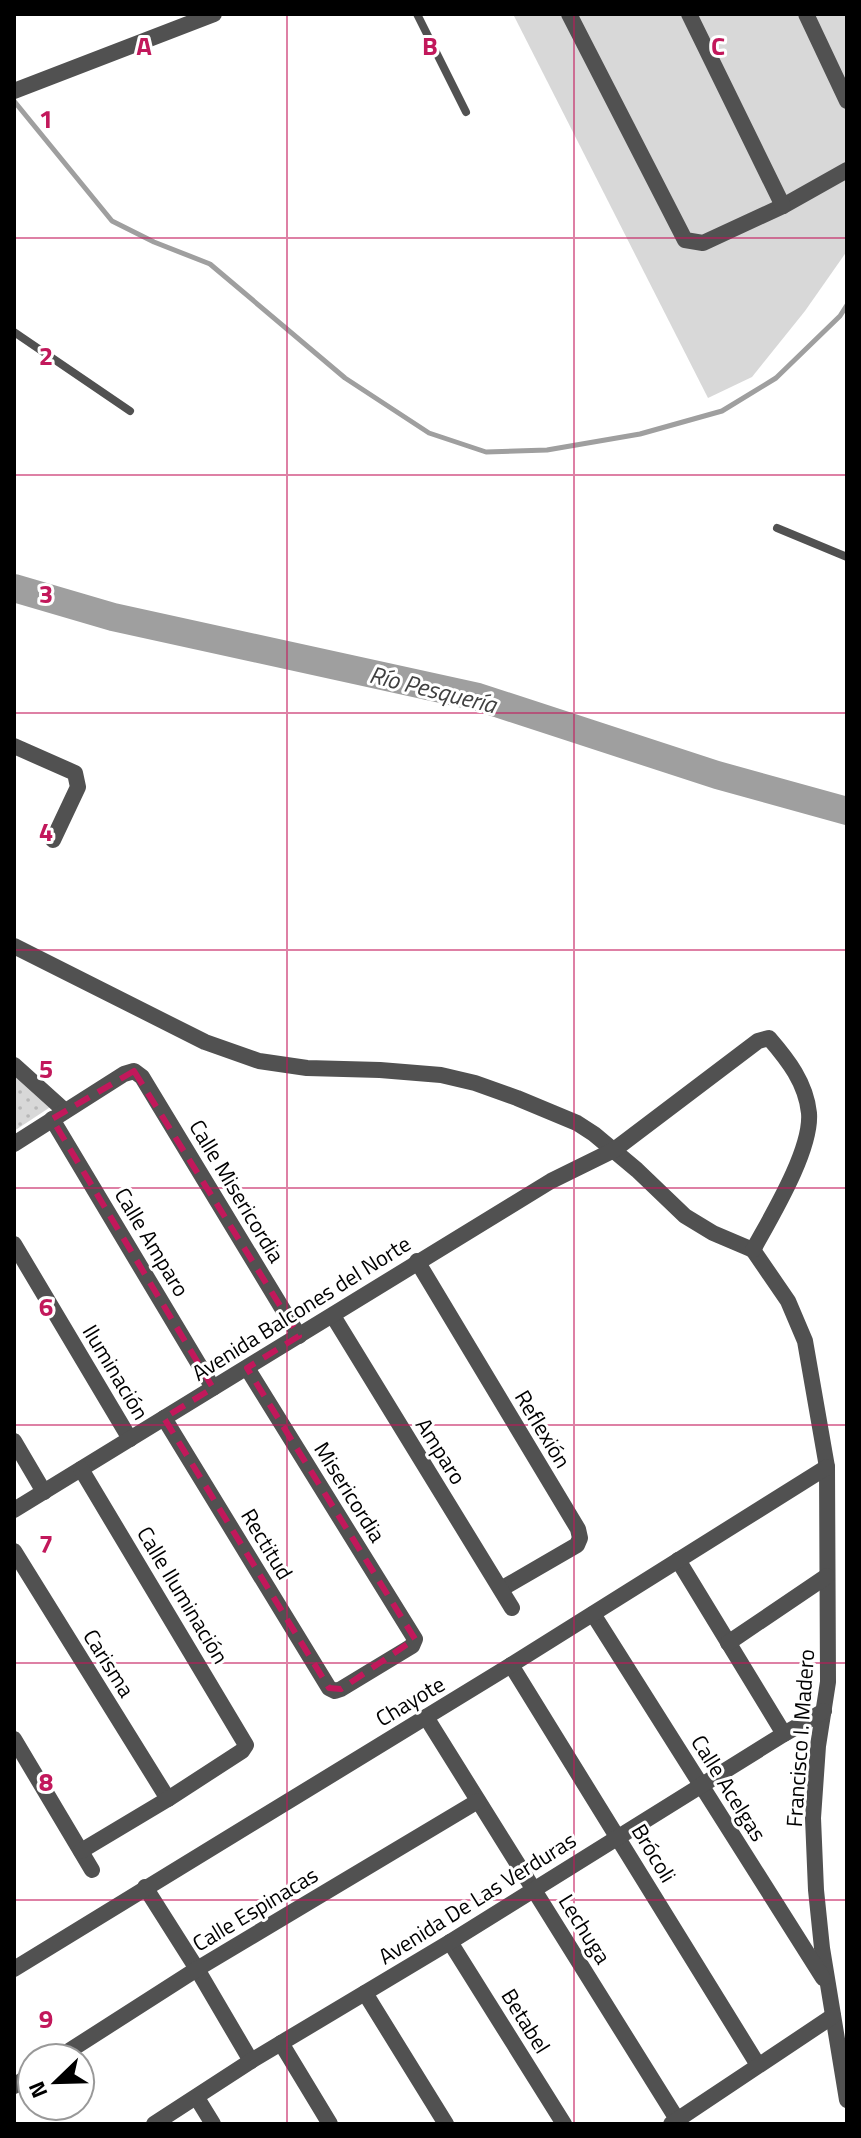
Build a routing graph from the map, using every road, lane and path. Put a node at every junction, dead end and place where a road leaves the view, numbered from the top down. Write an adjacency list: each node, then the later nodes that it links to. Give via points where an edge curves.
1 (214, 14): 6 (street)
2 (417, 14): 8 (lane)
3 (569, 14): 10 (street, via 685,240 703,243)
4 (689, 14): 10 (street)
5 (806, 14): 7 (street)
6 (17, 90)
7 (847, 101)
8 (466, 112)
9 (847, 170): 10 (street)
10 (783, 206)
11 (14, 332): 12 (lane)
12 (130, 411)
13 (777, 528): 14 (lane)
14 (847, 557)
15 (14, 746): 16 (street, via 75,773 78,787)
16 (53, 840)
17 (14, 946): 21 (street, via 205,1042 259,1061 441,1075 475,1083 577,1123)
18 (14, 1065): 19 (street, Calle Amparo)
19 (59, 1115): 20 (street); 26 (street, Calle Misericordia, via 124,1074 134,1071 142,1077); 28 (street, Calle Amparo)
20 (14, 1144)
21 (614, 1150): 23 (street, via 685,1216); 23 (street, Avenida Balcones del Norte, via 758,1041 769,1038 792,1065 809,1115 804,1145 784,1195); 24 (street, Avenida Balcones del Norte)
22 (14, 1244): 30 (street, Iluminación)
23 (753, 1250): 32 (street, Francisco I. Madero, via 788,1301 805,1341)
24 (417, 1261): 25 (street, Avenida Balcones del Norte); 39 (street, Reflexión, via 578,1529 577,1545)
25 (333, 1316): 26 (street, Avenida Balcones del Norte); 39 (street, Amparo)
26 (299, 1336): 27 (street, Avenida Balcones del Norte)
27 (247, 1368): 28 (street, Avenida Balcones del Norte); 44 (street, Misericordia, via 415,1639 412,1646)
28 (213, 1388): 29 (street, Avenida Balcones del Norte)
29 (164, 1418): 30 (street, Avenida Balcones del Norte); 44 (street, Rectitud)
30 (130, 1439): 33 (street, Avenida Balcones del Norte)
31 (14, 1441): 34 (street)
32 (827, 1467): 37 (street, Chayote); 38 (street, Francisco I. Madero)
33 (81, 1469): 34 (street, Avenida Balcones del Norte); 50 (street, Calle Iluminación, via 246,1745)
34 (44, 1492): 35 (street, Avenida Balcones del Norte)
35 (14, 1510)
36 (14, 1551): 50 (street, Carisma)
37 (678, 1560): 41 (street, Chayote); 42 (street)
38 (827, 1576): 42 (street); 45 (street, Francisco I. Madero, via 829,1670)
39 (501, 1589): 40 (street, Amparo)
40 (512, 1608)
41 (593, 1614): 43 (street, Chayote); 49 (street, Calle Acelgas)
42 (728, 1643): 47 (street)
43 (511, 1665): 46 (street, Chayote); 52 (street, Brócoli)
44 (335, 1691)
45 (824, 1711): 47 (street, Avenida De Las Verduras); 60 (street, Francisco I. Madero, via 813,1818)
46 (426, 1717): 51 (street, Lechuga); 55 (street, Chayote)
47 (784, 1734): 49 (street, Avenida De Las Verduras)
48 (14, 1739): 53 (street)
49 (702, 1786): 52 (street, Avenida De Las Verduras); 60 (street, Calle Acelgas)
50 (168, 1799): 53 (street)
51 (478, 1801): 56 (street, Lechuga); 59 (street, Calle Espinacas)
52 (619, 1837): 56 (street, Avenida De Las Verduras); 66 (street, Brócoli)
53 (81, 1851): 54 (street)
54 (92, 1870)
55 (145, 1887): 58 (street, Chayote); 59 (street)
56 (534, 1889): 57 (street, Avenida De Las Verduras); 69 (street, Lechuga)
57 (450, 1942): 61 (street, Avenida De Las Verduras); 74 (street, Betabel)
58 (14, 1969)
59 (197, 1969): 63 (street, Calle Espinacas); 65 (street)
60 (828, 1986): 62 (street, Francisco I. Madero)
61 (365, 1993): 64 (street, Avenida De Las Verduras); 73 (street)
62 (833, 2016): 66 (street); 68 (street, Francisco I. Madero)
63 (83, 2042)
64 (281, 2043): 65 (street, Avenida De Las Verduras); 72 (street)
65 (251, 2061): 67 (street, Avenida De Las Verduras)
66 (758, 2065): 69 (street)
67 (197, 2098): 70 (street, Avenida De Las Verduras); 71 (street)
68 (847, 2100)
69 (676, 2123)
70 (154, 2124)
71 (213, 2124)
72 (330, 2124)
73 (446, 2124)
74 (564, 2124)

